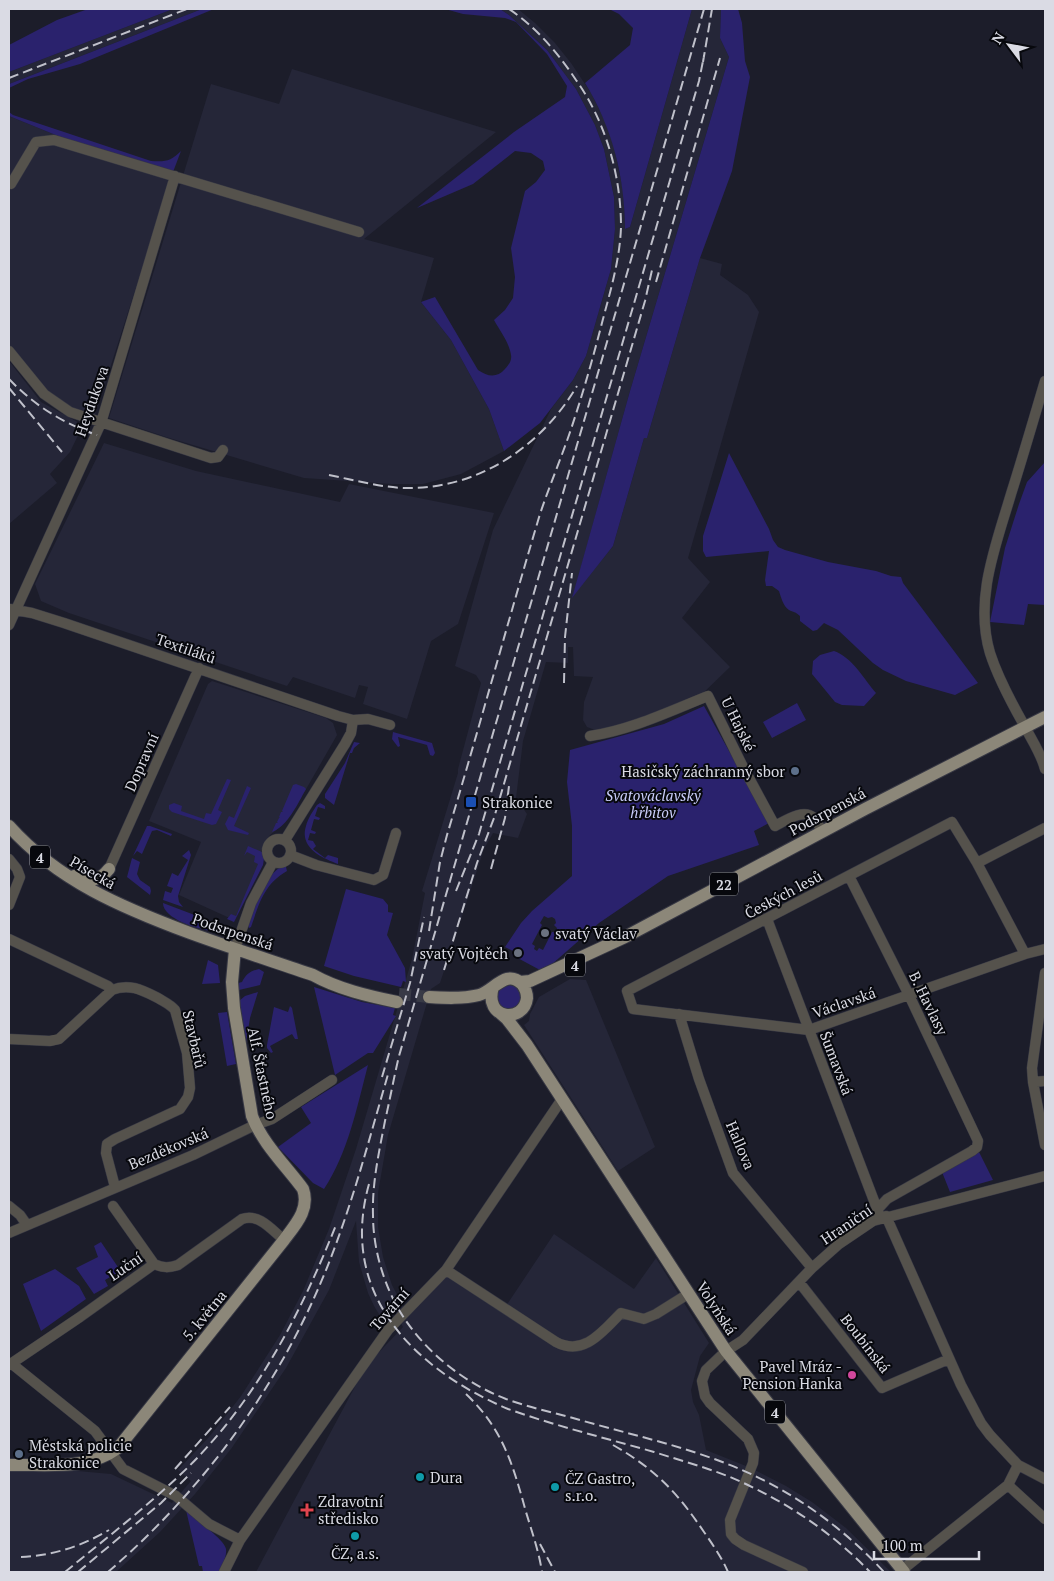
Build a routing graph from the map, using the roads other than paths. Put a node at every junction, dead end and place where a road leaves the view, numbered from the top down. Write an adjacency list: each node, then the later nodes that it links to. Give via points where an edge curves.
1 (175, 176): 2 (street, via 54,140 36,142); 3 (street); 6 (street, Heydukova)
2 (11, 184)
3 (359, 232)
4 (9, 351): 6 (street, via 44,394 70,412)
5 (1045, 381): 14 (street, via 993,557 984,602 990,654)
6 (101, 423): 7 (street, via 212,458 218,457); 8 (street, Heydukova)
7 (223, 450)
8 (12, 609): 9 (street, Heydukova); 10 (street, Textiláků)
9 (9, 625)
10 (200, 668): 12 (street, Textiláků); 28 (street, Dopravní)
11 (1045, 717): 14 (main road, Podsrpenská / 22)
12 (353, 720): 13 (street, Textiláků); 22 (street, via 345,744)
13 (390, 725)
14 (1025, 728): 16 (street); 20 (main road, Podsrpenská / 22)
15 (590, 736): 20 (street, U Hajské, via 606,734 708,696 775,826 806,814 814,818)
16 (1043, 757): 17 (street)
17 (1045, 769)
18 (9, 826): 27 (main road, Písecká / 4)
19 (1045, 828): 26 (street)
20 (822, 832): 33 (main road, Podsrpenská / 22)
21 (396, 833): 23 (street, via 384,872 377,880)
22 (285, 840): 23 (street, via 290,846); 25 (street, via 274,839 268,845 267,854)
23 (290, 855): 25 (street, via 282,863)
24 (9, 859): 30 (street, via 20,877)
25 (273, 862): 35 (street, via 251,903)
26 (977, 863): 29 (street, Českých lesů, via 952,822); 37 (street)
27 (55, 868): 28 (main road, via 95,880); 31 (main road, Písecká / 4, via 91,891)
28 (109, 869)
29 (850, 876): 32 (street, Českých lesů); 44 (street, B. Havlasy)
30 (9, 905)
31 (144, 916): 35 (main road, Podsrpenská / 4)
32 (766, 919): 42 (street, Českých lesů); 49 (street, Šumavská)
33 (625, 936): 39 (main road, Podsrpenská / 22, via 530,981); 43 (main road, Podsrpenská / 4)
34 (9, 939): 41 (street)
35 (235, 949): 45 (main road, Podsrpenská / 4, via 349,990); 56 (main road, Alf. Šťastného, via 234,1008 250,1109)
36 (1045, 949): 37 (street, Václavská)
37 (1025, 954): 44 (street, Václavská)
38 (1045, 973): 54 (street)
39 (520, 982): 40 (main road, Podsrpenská, via 505,979); 43 (main road)
40 (493, 987): 46 (main road, via 490,996); 46 (main road, Podsrpenská, via 477,995 428,1001 486,1003)
41 (112, 990): 50 (street, via 58,1039); 60 (street, Stavbařů, via 135,988 172,1007 186,1053 190,1088 180,1109 107,1144)
42 (626, 991): 48 (street, Václavská, via 634,1009)
43 (527, 995): 47 (main road, 4)
44 (909, 995): 49 (street, Václavská); 57 (street, B. Havlasy, via 978,1138)
45 (398, 998)
46 (495, 1008): 47 (main road, Podsrpenská, via 510,1015); 51 (main road, Volyňská / 4)
47 (520, 1011): 51 (main road, Volyňská / 4, via 516,1023)
48 (679, 1014): 49 (street, Václavská); 69 (street, Hallova, via 733,1173)
49 (808, 1030): 64 (street, Šumavská)
50 (9, 1039)
51 (527, 1045): 55 (main road, Volyňská / 4)
52 (332, 1080): 56 (street, Bezděkovská, via 272,1120)
53 (1045, 1081): 54 (street)
54 (1032, 1082): 58 (street)
55 (562, 1099): 70 (street, Tovární); 72 (main road, Volyňská / 4)
56 (256, 1125): 60 (street, Bezděkovská); 61 (main road, Alf. Šťastného)
57 (978, 1145): 64 (street, Hraniční, via 887,1199)
58 (1045, 1145)
59 (1045, 1176): 64 (street, Hraniční)
60 (114, 1187): 65 (street, Bezděkovská)
61 (303, 1189): 67 (main road, 5. května, via 306,1204)
62 (9, 1206): 65 (street)
63 (113, 1206): 68 (street)
64 (881, 1214): 69 (street, Hraniční); 74 (street, Šumavská)
65 (27, 1225): 66 (street, Bezděkovská)
66 (9, 1233)
67 (284, 1240): 68 (street, Luční, via 259,1219 249,1216 178,1265 167,1268); 76 (main road, 5. května, via 124,1440)
68 (154, 1264): 75 (street, Luční)
69 (812, 1268): 71 (street, Hraniční)
70 (446, 1270): 72 (street, via 568,1347 579,1346 596,1337 621,1313 644,1319); 82 (street, Tovární, via 388,1330)
71 (799, 1282): 73 (street, Hraniční, via 743,1340); 74 (street, Boubínská, via 882,1388)
72 (688, 1294): 73 (main road, Volyňská / 4)
73 (726, 1351): 83 (main road, Volyňská / 4); 85 (street, Hraniční, via 706,1370 702,1381 705,1396 748,1439 754,1457 730,1520 731,1534 744,1545)
74 (949, 1359): 78 (street, Šumavská, via 981,1423)
75 (10, 1365): 76 (street, via 95,1431)
76 (110, 1453): 77 (main road, via 82,1464); 82 (street, via 122,1469 176,1496 209,1524)
77 (9, 1465)
78 (1018, 1465): 79 (street, Šumavská); 80 (street)
79 (1045, 1479)
80 (1008, 1485): 81 (street); 83 (street)
81 (1045, 1520)
82 (240, 1540): 84 (street, Tovární)
83 (903, 1571)
84 (224, 1572)
85 (803, 1572)

